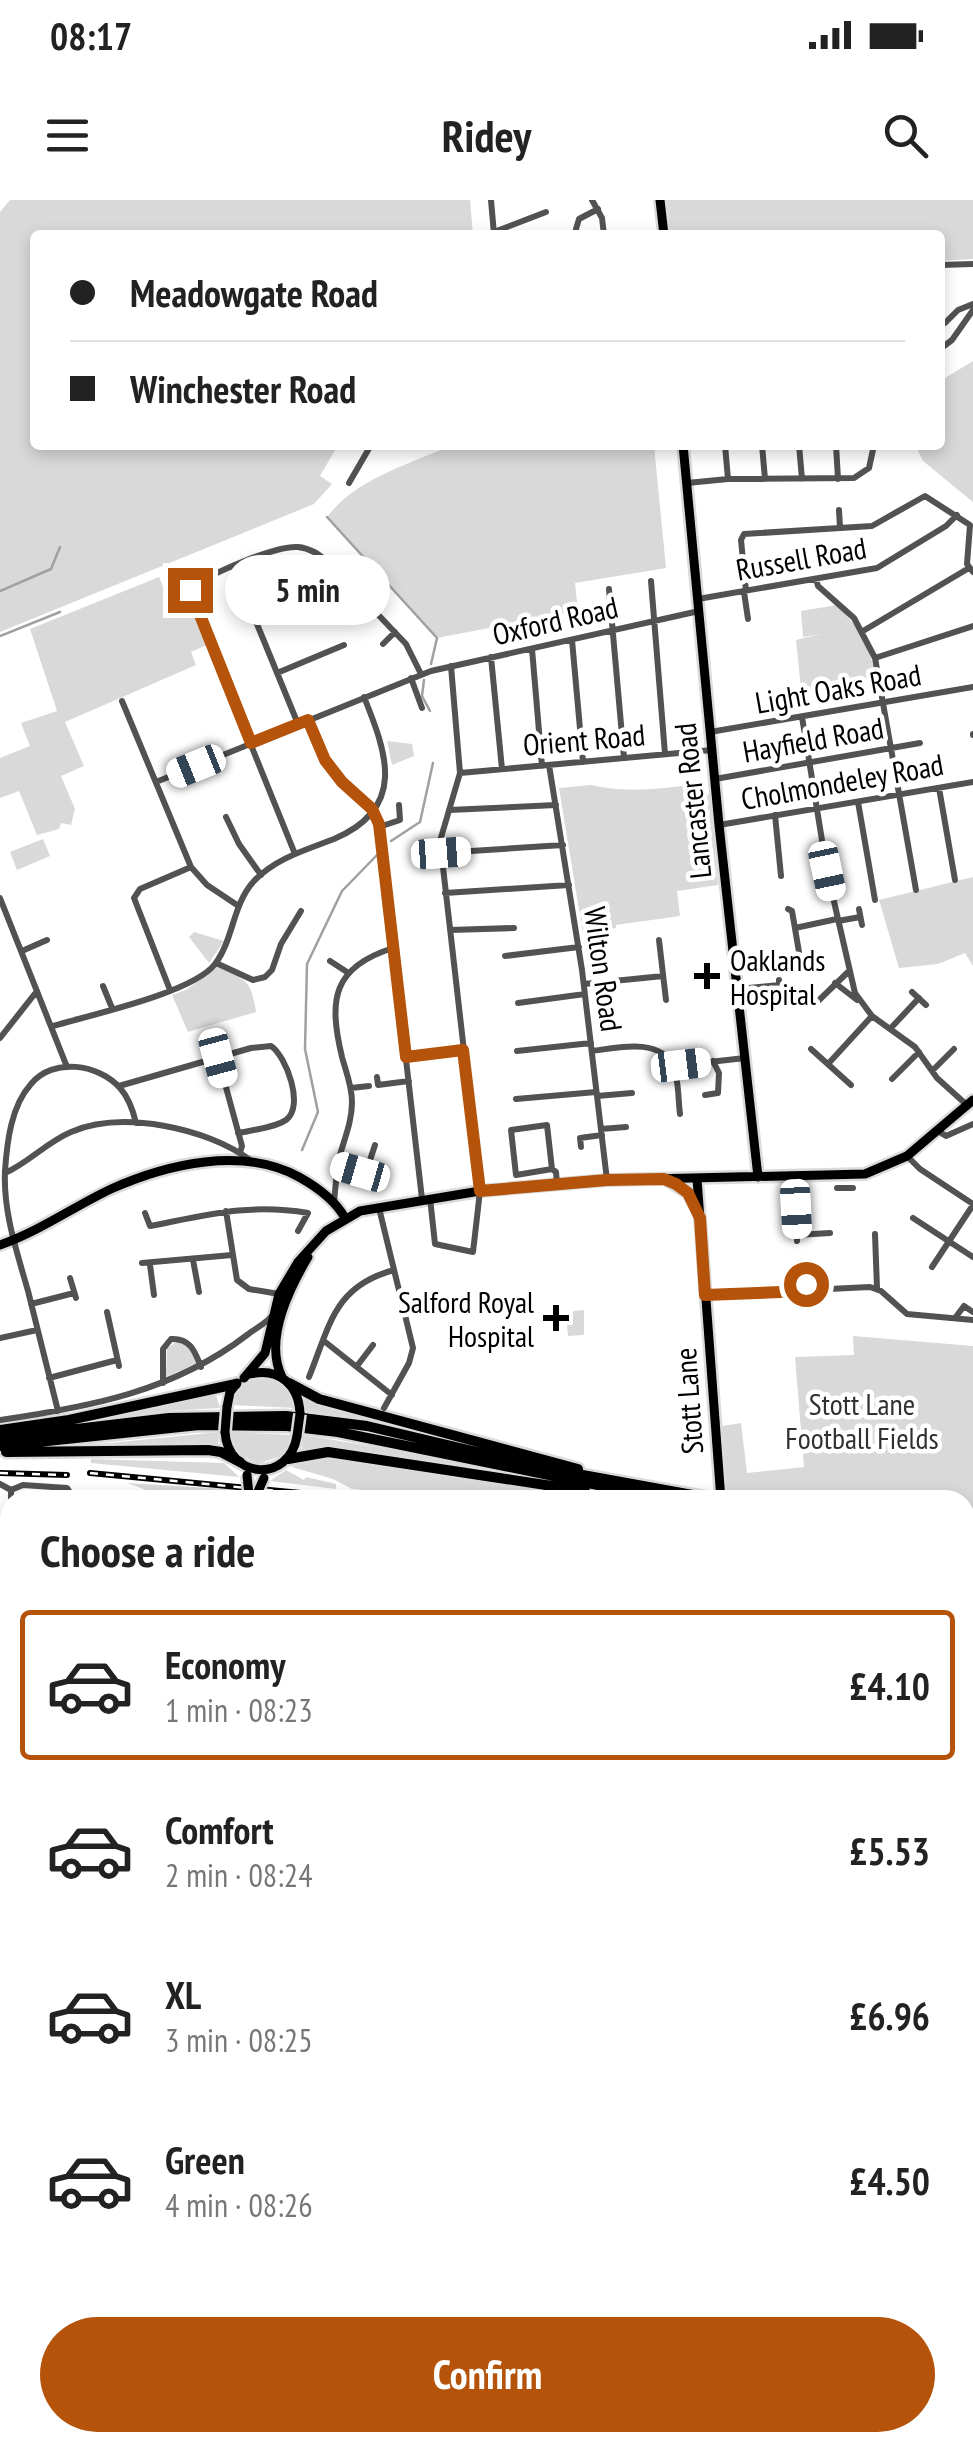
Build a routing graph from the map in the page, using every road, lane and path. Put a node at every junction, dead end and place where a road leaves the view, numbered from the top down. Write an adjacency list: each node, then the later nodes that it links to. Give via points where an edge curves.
1 (491, 200): 6 (street)
2 (592, 200): 4 (street)
3 (660, 200): 10 (main road)
4 (598, 208): 8 (street, via 579,219); 9 (street)
5 (546, 212): 7 (street)
6 (494, 230)
7 (501, 230)
8 (576, 230)
9 (603, 230)
10 (663, 230)
11 (973, 264): 12 (street)
12 (945, 265)
13 (973, 307): 14 (street, via 958,310); 15 (street)
14 (945, 324)
15 (945, 345)
16 (368, 450): 27 (street)
17 (684, 450): 28 (main road, Lancaster Road)
18 (725, 450): 23 (street)
19 (762, 450): 24 (street)
20 (800, 450): 25 (street)
21 (836, 450): 26 (street)
22 (874, 450): 26 (street, via 867,471)
23 (728, 479): 24 (street); 28 (street)
24 (765, 479): 25 (street)
25 (802, 479): 26 (street)
26 (838, 479)
27 (348, 483)
28 (687, 483): 41 (main road, Lancaster Road)
29 (839, 510): 31 (street)
30 (957, 515): 31 (street, via 922,496 874,526); 33 (street, via 971,529); 35 (street, Russell Road, via 880,567)
31 (840, 528): 39 (street, via 744,534)
32 (234, 568): 38 (street); 40 (street, via 288,547 304,548 327,561); 46 (street)
33 (971, 570): 50 (street)
34 (174, 576): 38 (street, via 183,594)
35 (816, 579): 39 (street, Russell Road); 50 (street)
36 (650, 581): 47 (street)
37 (609, 589): 49 (street)
38 (191, 591): 71 (street)
39 (744, 592): 41 (street, Russell Road); 45 (street)
40 (360, 596): 43 (street); 51 (street)
41 (698, 599): 44 (main road, Lancaster Road)
42 (302, 600): 46 (street)
43 (348, 607)
44 (699, 612): 47 (street, Oxford Road); 70 (main road, Lancaster Road)
45 (748, 619)
46 (255, 620): 59 (street)
47 (652, 622): 49 (street, Oxford Road); 75 (street)
48 (973, 626): 57 (street)
49 (612, 630): 52 (street, Oxford Road); 76 (street)
50 (864, 631): 57 (street)
51 (395, 632): 53 (street); 60 (street)
52 (572, 640): 55 (street, Oxford Road); 77 (street)
53 (382, 644)
54 (344, 645): 59 (street)
55 (532, 648): 56 (street, Oxford Road); 79 (street, Wilton Road)
56 (491, 658): 58 (street, Oxford Road); 80 (street)
57 (875, 658): 65 (street)
58 (451, 666): 60 (street, Oxford Road); 81 (street)
59 (276, 672): 69 (street)
60 (421, 674): 61 (street, Oxford Road)
61 (412, 678): 63 (street, Oxford Road); 66 (street)
62 (973, 687): 65 (street, Light Oaks Road)
63 (364, 697): 68 (street, Oxford Road); 90 (street, via 386,764 384,788)
64 (122, 701): 83 (street)
65 (883, 703): 67 (street, Light Oaks Road); 73 (street)
66 (422, 708)
67 (802, 717): 70 (street, Light Oaks Road); 78 (street)
68 (308, 720): 69 (street, Oxford Road); 90 (street, via 325,760)
69 (298, 724): 71 (street, Oxford Road)
70 (710, 732): 74 (main road, Lancaster Road)
71 (251, 743): 83 (street, Oxford Road); 99 (street)
72 (920, 743): 73 (street, Hayfield Road)
73 (891, 749): 78 (street, Hayfield Road); 86 (street)
74 (712, 750): 75 (street, Orient Road); 82 (main road, Lancaster Road)
75 (664, 754): 76 (street, Orient Road)
76 (624, 758): 77 (street, Orient Road)
77 (583, 762): 79 (street, Orient Road)
78 (809, 763): 82 (street, Hayfield Road); 91 (street)
79 (546, 766): 80 (street, Orient Road); 89 (street, Wilton Road)
80 (502, 770): 81 (street, Orient Road)
81 (460, 773): 92 (street)
82 (715, 779): 95 (main road, Lancaster Road)
83 (156, 782): 100 (street)
84 (973, 782): 85 (street, Cholmondeley Road)
85 (939, 788): 86 (street, Cholmondeley Road); 103 (street)
86 (899, 795): 87 (street, Cholmondeley Road); 105 (street)
87 (858, 802): 91 (street, Cholmondeley Road); 108 (street)
88 (399, 805): 96 (street, via 400,820)
89 (556, 805): 92 (street); 97 (street, Wilton Road)
90 (372, 809): 96 (street); 99 (street, via 354,829)
91 (817, 809): 93 (street, Cholmondeley Road); 113 (street)
92 (449, 810): 98 (street)
93 (775, 816): 95 (street, Cholmondeley Road); 102 (street)
94 (226, 817): 101 (street)
95 (719, 825): 133 (main road, Lancaster Road)
96 (379, 827): 119 (street)
97 (563, 845): 98 (street); 104 (street, Wilton Road)
98 (441, 853): 106 (street)
99 (295, 854): 101 (street)
100 (192, 867): 109 (street); 135 (street, via 140,889 134,898)
101 (261, 875): 109 (street)
102 (781, 876)
103 (955, 880)
104 (569, 885): 106 (street); 120 (street, Wilton Road)
105 (916, 890)
106 (446, 893): 116 (street)
107 (0, 898): 121 (street)
108 (875, 900)
109 (237, 905): 125 (street)
110 (788, 908): 115 (street)
111 (301, 911): 125 (street, via 265,977 252,980)
112 (860, 917): 113 (street)
113 (838, 920): 115 (street); 127 (street)
114 (511, 927): 116 (street)
115 (796, 928): 122 (street)
116 (450, 930): 150 (street)
117 (47, 940): 121 (street)
118 (659, 940): 128 (street)
119 (393, 948): 126 (street); 153 (street)
120 (579, 948): 123 (street); 130 (street, Wilton Road)
121 (22, 950): 134 (street)
122 (800, 952)
123 (505, 956)
124 (330, 960): 126 (street)
125 (216, 963): 135 (street)
126 (347, 972): 167 (street, via 336,1024)
127 (848, 972): 131 (street); 138 (street)
128 (663, 976): 130 (street); 137 (street)
129 (779, 980): 133 (street)
130 (584, 984): 136 (street, Wilton Road)
131 (835, 984): 138 (street); 140 (street)
132 (103, 986): 142 (street)
133 (738, 989): 155 (main road, Lancaster Road)
134 (38, 990): 144 (street); 146 (street)
135 (170, 990): 142 (street)
136 (585, 994): 139 (street); 147 (street, Wilton Road)
137 (666, 1000)
138 (858, 1000): 143 (street)
139 (518, 1003)
140 (814, 1005)
141 (926, 1006): 145 (street, via 915,995)
142 (112, 1008): 144 (street)
143 (872, 1016): 145 (street); 157 (street)
144 (52, 1026): 159 (street)
145 (890, 1029): 152 (street)
146 (0, 1038)
147 (592, 1047): 151 (street); 158 (street, via 640,1046); 169 (street, Wilton Road)
148 (811, 1048): 157 (street)
149 (954, 1049): 160 (street)
150 (463, 1050): 153 (street); 200 (street)
151 (516, 1051)
152 (919, 1052): 160 (street); 162 (street)
153 (406, 1057): 163 (street)
154 (218, 1058): 165 (street); 179 (street); 179 (street, via 274,1048 294,1100 292,1113 280,1122)
155 (745, 1058): 156 (street); 182 (main road, Lancaster Road)
156 (713, 1061): 158 (street); 170 (street, via 718,1093)
157 (828, 1064): 164 (street)
158 (674, 1066): 173 (street)
159 (68, 1067): 165 (street, via 91,1070); 193 (street, via 41,1075 23,1095)
160 (932, 1071): 172 (street)
161 (377, 1077): 163 (street, via 378,1085)
162 (892, 1080)
163 (409, 1081): 201 (street)
164 (850, 1085)
165 (119, 1086): 174 (street)
166 (369, 1086): 167 (street)
167 (351, 1088): 187 (street, via 352,1113)
168 (632, 1093): 169 (street)
169 (597, 1094): 171 (street); 178 (street, Wilton Road)
170 (705, 1094)
171 (516, 1099)
172 (970, 1103): 177 (main road)
173 (680, 1114)
174 (136, 1123): 183 (street, via 190,1133); 193 (street, via 74,1130)
175 (973, 1124): 177 (street, via 946,1136)
176 (626, 1126): 178 (street)
177 (938, 1131): 184 (main road)
178 (602, 1132): 181 (street, via 580,1138); 197 (street, Wilton Road)
179 (238, 1133): 183 (street)
180 (375, 1145): 187 (street, via 366,1172)
181 (581, 1147)
182 (756, 1152): 190 (main road, via 763,1168); 194 (main road, Lancaster Road)
183 (240, 1153): 185 (street)
184 (907, 1156): 186 (main road); 189 (street)
185 (251, 1161): 202 (main road, via 294,1174); 214 (main road, via 218,1161 132,1181)
186 (896, 1163): 189 (street); 192 (main road)
187 (338, 1166): 202 (street)
188 (552, 1169): 188 (street, via 516,1175 511,1130 547,1125); 198 (street)
189 (920, 1169): 203 (street)
190 (779, 1176): 191 (main road); 194 (main road)
191 (794, 1176): 192 (main road); 212 (street, via 798,1238)
192 (845, 1176): 199 (street)
193 (3, 1177): 214 (street)
194 (758, 1177): 196 (main road)
195 (664, 1179): 196 (main road); 197 (main road); 209 (main road, via 688,1193)
196 (697, 1179): 209 (main road, Stott Lane)
197 (607, 1180): 198 (main road)
198 (558, 1184): 200 (main road)
199 (845, 1188)
200 (480, 1191): 201 (main road); 201 (street, via 473,1252 435,1244)
201 (426, 1198): 204 (main road)
202 (335, 1203): 205 (main road); 208 (main road)
203 (973, 1204): 215 (street)
204 (378, 1207): 205 (main road); 221 (street)
205 (366, 1210): 208 (main road)
206 (226, 1211): 207 (street, via 150,1226); 211 (street, via 270,1207 308,1213); 217 (street)
207 (146, 1213)
208 (344, 1218): 227 (main road, via 298,1262)
209 (700, 1218): 228 (main road, Stott Lane)
210 (913, 1218): 215 (street)
211 (298, 1231)
212 (830, 1233)
213 (875, 1234): 224 (street)
214 (14, 1240): 216 (main road); 230 (street)
215 (949, 1242): 218 (street); 220 (street)
216 (0, 1245)
217 (232, 1255): 219 (street); 227 (street, via 242,1286)
218 (973, 1257)
219 (194, 1260): 226 (street); 229 (street, via 146,1264)
220 (932, 1267)
221 (394, 1270): 240 (street, via 350,1290); 249 (street, via 413,1348)
222 (792, 1272): 225 (street, via 805,1271)
223 (70, 1278): 230 (street, via 75,1296)
224 (877, 1288): 225 (street); 234 (street, via 907,1314)
225 (806, 1291): 228 (street)
226 (199, 1292)
227 (285, 1294): 233 (main road); 238 (main road)
228 (705, 1295): 268 (main road, Stott Lane)
229 (154, 1296)
230 (31, 1304): 236 (street)
231 (973, 1312): 234 (street, via 964,1306)
232 (107, 1315): 244 (street, via 118,1363)
233 (272, 1315): 237 (street); 238 (main road)
234 (954, 1319): 235 (street)
235 (973, 1320)
236 (37, 1330): 239 (street); 244 (street)
237 (254, 1330): 238 (street); 243 (street)
238 (274, 1332): 246 (main road, via 275,1357); 247 (main road)
239 (0, 1338)
240 (324, 1341): 242 (street); 245 (street)
241 (372, 1345): 242 (street)
242 (357, 1366): 249 (street)
243 (201, 1367): 248 (street); 248 (street, via 191,1345 171,1339 163,1349)
244 (49, 1378): 251 (street)
245 (309, 1378)
246 (286, 1380): 247 (main road, via 264,1372); 256 (main road, bridge, via 300,1408); 267 (highway, via 313,1397)
247 (240, 1381): 253 (highway); 257 (main road, bridge, via 226,1407 226,1432 229,1450)
248 (164, 1383): 251 (street)
249 (392, 1395): 250 (street)
250 (386, 1407)
251 (58, 1410): 252 (street)
252 (0, 1420)
253 (0, 1430)
254 (0, 1438): 266 (highway, via 185,1416 286,1416 367,1426)
255 (0, 1449): 257 (highway, via 213,1450); 265 (highway, via 199,1425 287,1426)
256 (288, 1459): 258 (main road); 264 (highway, via 335,1453)
257 (243, 1467): 258 (main road); 262 (main road, bridge)
258 (274, 1468): 263 (main road, bridge)
259 (0, 1484): 260 (street)
260 (11, 1490): 261 (street)
261 (68, 1490)
262 (250, 1490)
263 (257, 1490)
264 (588, 1490)
265 (622, 1490)
266 (662, 1490)
267 (671, 1490)
268 (720, 1490)

